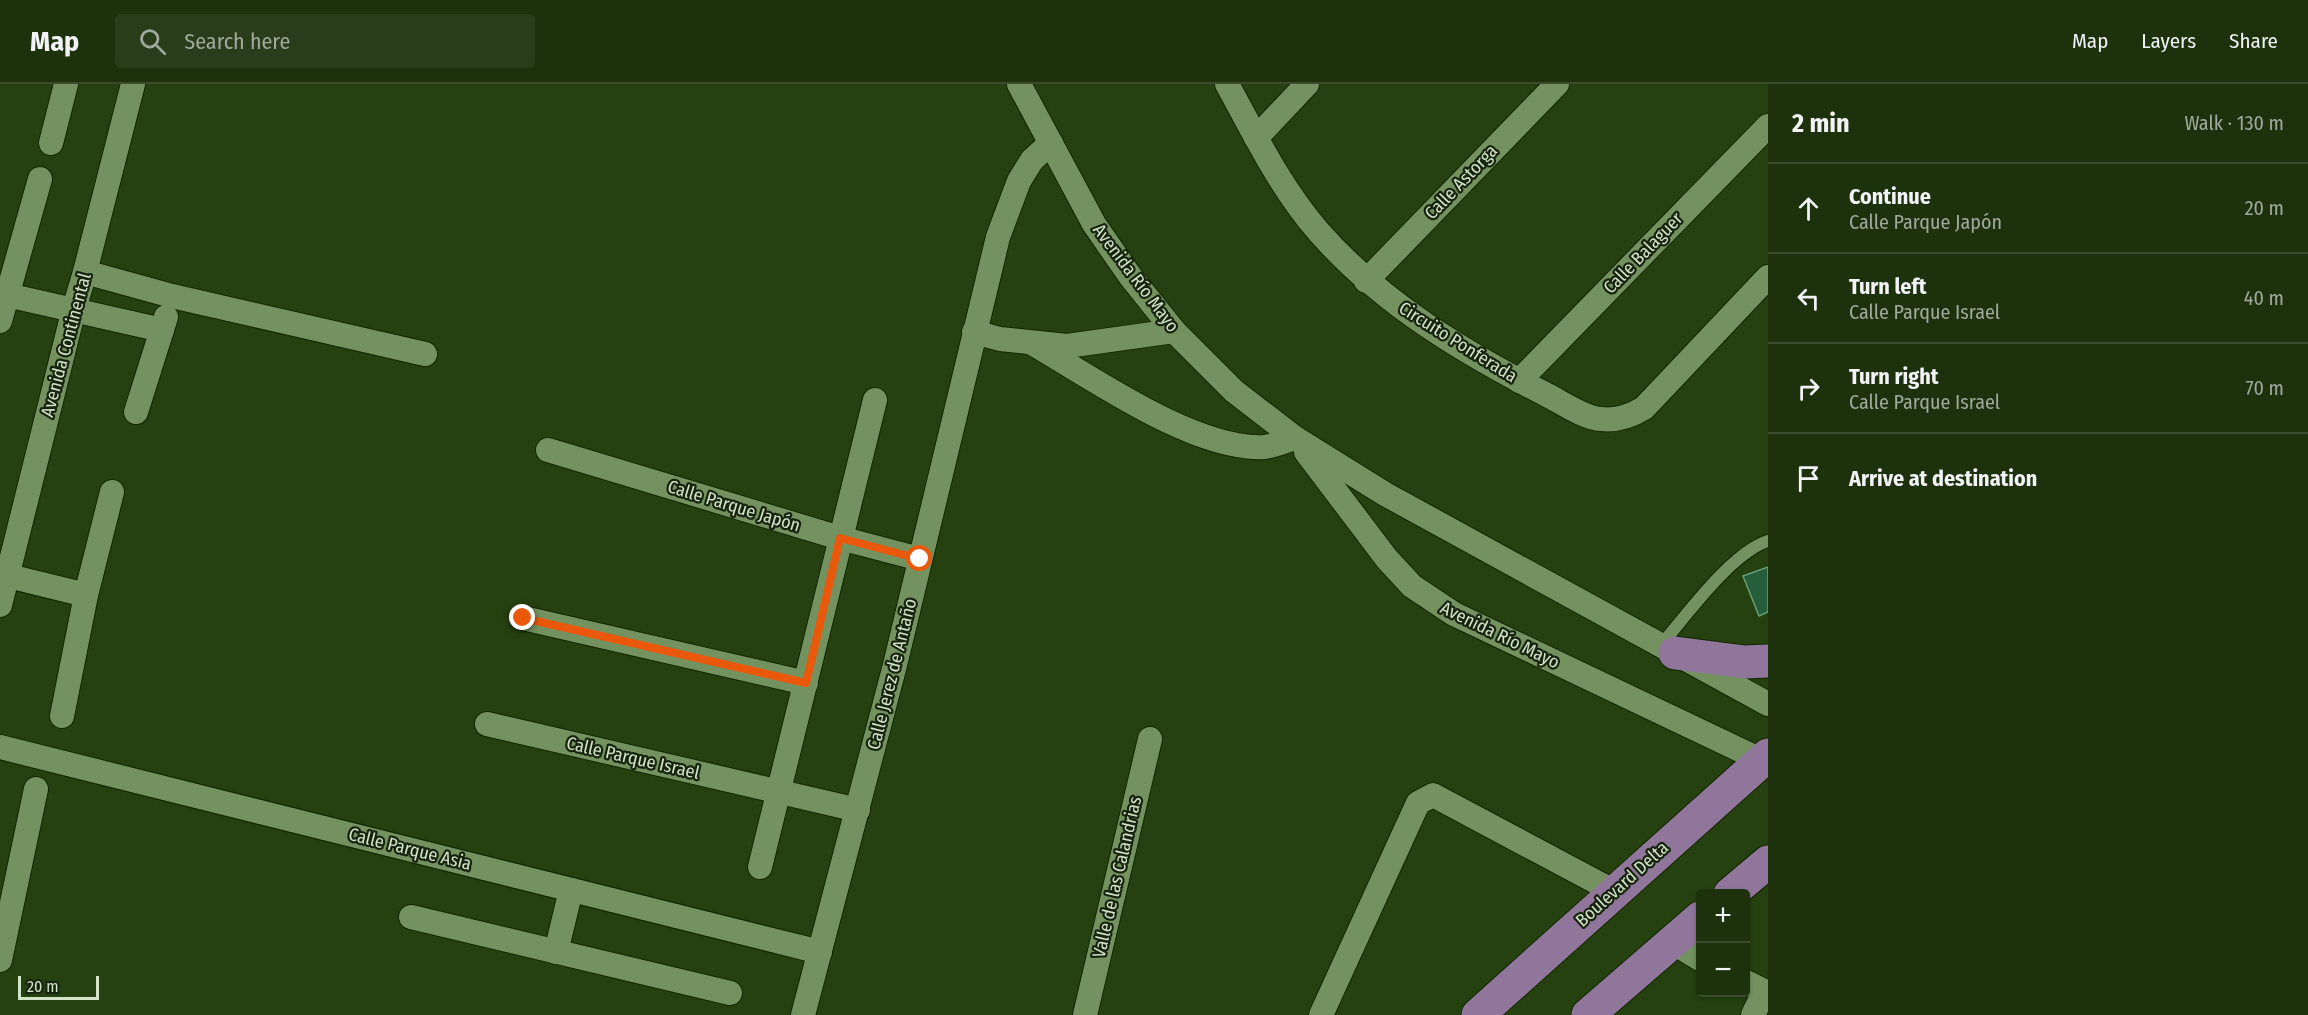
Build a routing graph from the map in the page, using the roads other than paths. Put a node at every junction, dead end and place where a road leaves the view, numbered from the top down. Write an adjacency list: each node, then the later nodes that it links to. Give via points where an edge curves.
1 (66, 84): 9 (street)
2 (133, 84): 12 (street, Avenida Continental)
3 (1019, 84): 10 (street, Avenida Río Mayo)
4 (1227, 84): 8 (street, Circuito Ponferada)
5 (1307, 84): 8 (street)
6 (1557, 84): 14 (street, Calle Astorga)
7 (1768, 126): 24 (street, Calle Balaguer)
8 (1256, 138): 14 (street, Circuito Ponferada, via 1278,178 1311,222)
9 (51, 143)
10 (1051, 143): 20 (street, Avenida Río Mayo, via 1094,224); 21 (street, Calle Jerez de Antaño, via 1032,160 1019,181 998,237)
11 (40, 179): 15 (street)
12 (86, 272): 16 (street); 17 (street, Avenida Continental)
13 (1768, 278): 24 (street, Circuito Ponferada, via 1644,408 1628,417 1600,419)
14 (1366, 281): 24 (street, Circuito Ponferada, via 1471,355)
15 (8, 295): 17 (street); 18 (street)
16 (172, 296): 19 (street); 23 (street)
17 (74, 309): 19 (street); 33 (street, Avenida Continental)
18 (0, 321)
19 (162, 330): 26 (street)
20 (1174, 331): 22 (street, via 1067,346); 27 (street, Avenida Río Mayo, via 1234,391)
21 (974, 332): 22 (street); 32 (street, Calle Jerez de Antaño)
22 (1032, 343): 27 (street, via 1171,424 1233,444 1265,447)
23 (425, 354)
24 (1519, 381)
25 (875, 400): 30 (street)
26 (136, 412)
27 (1295, 438): 37 (street, Avenida Río Mayo, via 1385,494); 45 (street, Avenida Río Mayo, via 1387,559 1432,602)
28 (548, 450): 30 (street, Calle Parque Japón)
29 (112, 492): 34 (street)
30 (840, 538): 32 (street, Calle Parque Japón); 39 (street)
31 (1768, 541): 37 (lane, via 1730,567)
32 (920, 559): 48 (street, Calle Jerez de Antaño)
33 (4, 574): 34 (street); 35 (street, Avenida Continental)
34 (86, 595): 41 (street)
35 (0, 605)
36 (523, 618): 39 (street)
37 (1668, 649): 38 (main road, via 1744,662); 40 (street, Avenida Río Mayo)
38 (1768, 661)
39 (806, 683): 47 (street)
40 (1768, 704)
41 (62, 716)
42 (487, 724): 47 (street, Calle Parque Israel)
43 (1150, 739): 65 (street, Valle de las Calandrias)
44 (0, 747): 52 (street, Calle Parque Asia)
45 (1765, 758): 54 (main road, Boulevard Delta)
46 (36, 789): 53 (street)
47 (778, 792): 48 (street, Calle Parque Israel); 50 (street)
48 (858, 810): 59 (street, Calle Jerez de Antaño)
49 (1768, 862): 51 (main road)
50 (760, 867)
51 (1736, 889)
52 (571, 890): 58 (street); 59 (street, Calle Parque Asia)
53 (7, 892): 61 (street)
54 (1615, 892): 66 (street, via 1433,795 1418,803); 67 (main road, Boulevard Delta)
55 (411, 917): 58 (street)
56 (1696, 922): 57 (main road)
57 (1672, 942): 60 (street); 68 (main road)
58 (556, 952): 63 (street)
59 (820, 952): 64 (street, Calle Jerez de Antaño)
60 (1696, 956)
61 (0, 960)
62 (1759, 989): 69 (street)
63 (730, 993)
64 (803, 1015)
65 (1085, 1015)
66 (1321, 1015)
67 (1478, 1015)
68 (1587, 1015)
69 (1753, 1015)

